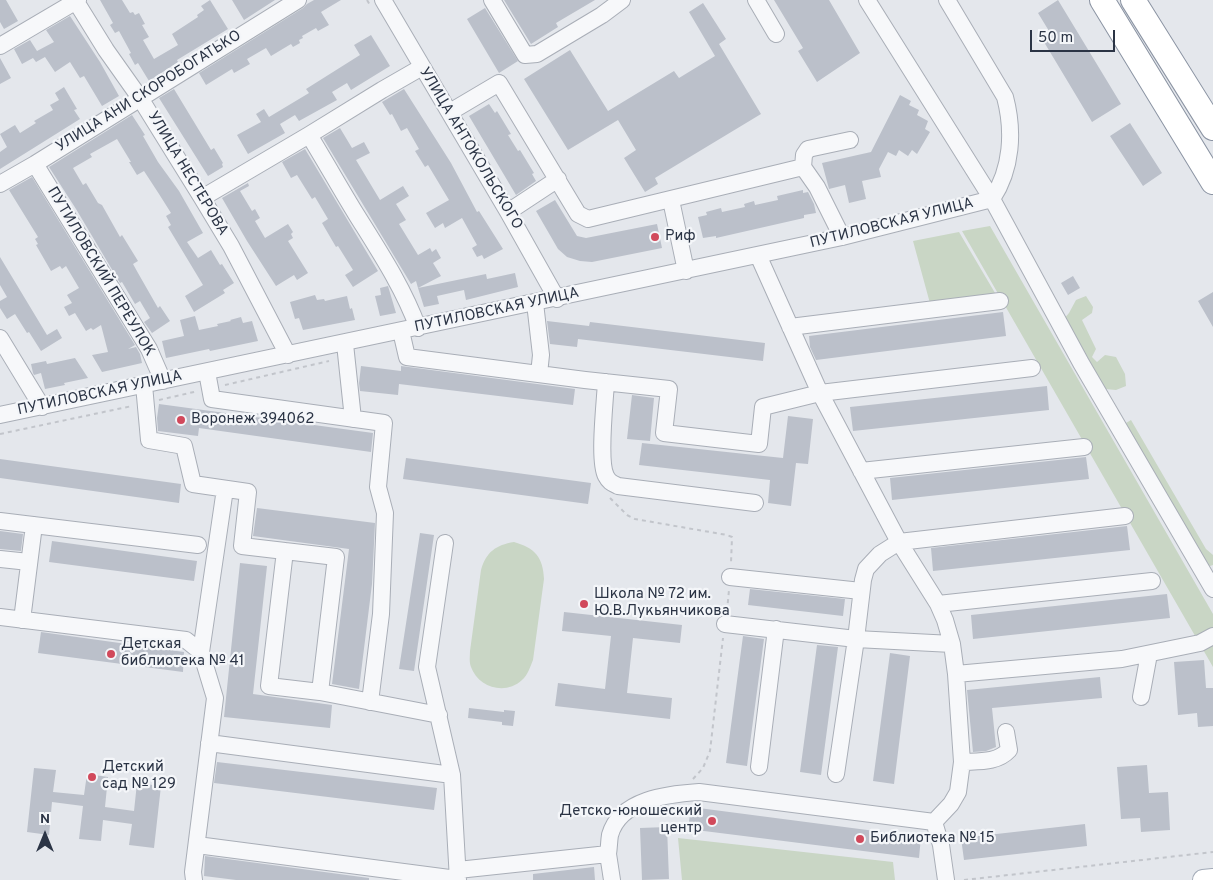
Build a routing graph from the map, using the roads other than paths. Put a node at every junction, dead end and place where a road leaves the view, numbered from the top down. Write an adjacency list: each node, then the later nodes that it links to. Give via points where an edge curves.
1 (77, 0): 12 (street); 14 (street, УЛИЦА НЕСТЕРОВА, via 106,50)
2 (298, 0): 14 (street, УЛИЦА АНИ СКОРОБОГАТЬКО)
3 (383, 0): 13 (street, УЛИЦА АНТОКОЛЬСКОГО)
4 (492, 0): 5 (street, via 525,55 536,54)
5 (622, 0)
6 (756, 0): 11 (street)
7 (867, 0): 25 (street)
8 (947, 0): 25 (street, via 1005,97 1008,109 1009,154 1002,180)
9 (1102, 0): 22 (highway)
10 (1133, 0): 16 (highway)
11 (776, 34)
12 (0, 46)
13 (422, 68): 15 (street, УЛИЦА АНТОКОЛЬСКОГО); 17 (street)
14 (140, 98): 19 (street, УЛИЦА АНИ СКОРОБОГАТЬКО); 24 (street, УЛИЦА НЕСТЕРОВА)
15 (450, 112): 21 (street, via 500,83); 27 (street, УЛИЦА АНТОКОЛЬСКОГО)
16 (1213, 128)
17 (309, 135): 24 (street); 35 (street, via 397,280)
18 (850, 140): 20 (street, via 808,149)
19 (35, 164): 23 (street, УЛИЦА АНИ СКОРОБОГАТЬКО); 43 (street, ПУТИЛОВСКИЙ ПЕРЕУЛОК, via 150,349)
20 (803, 167): 26 (street); 28 (street, via 817,187)
21 (558, 179): 26 (street, via 578,214 588,219); 27 (street)
22 (1213, 182)
23 (0, 184)
24 (202, 198): 39 (street, УЛИЦА НЕСТЕРОВА)
25 (992, 199): 28 (street, ПУТИЛОВСКАЯ УЛИЦА); 65 (street, via 1081,363)
26 (671, 200): 30 (street)
27 (508, 212): 31 (street, УЛИЦА АНТОКОЛЬСКОГО)
28 (842, 238): 29 (street, ПУТИЛОВСКАЯ УЛИЦА)
29 (758, 255): 30 (street, ПУТИЛОВСКАЯ УЛИЦА); 34 (street)
30 (686, 271): 31 (street, ПУТИЛОВСКАЯ УЛИЦА)
31 (557, 299): 33 (street, ПУТИЛОВСКАЯ УЛИЦА)
32 (1000, 301): 34 (street)
33 (536, 303): 35 (street, ПУТИЛОВСКАЯ УЛИЦА); 42 (street, via 541,355)
34 (790, 327): 46 (street)
35 (418, 328): 36 (street, ПУТИЛОВСКАЯ УЛИЦА)
36 (401, 331): 38 (street, ПУТИЛОВСКАЯ УЛИЦА); 42 (street, via 407,358)
37 (0, 338): 47 (street)
38 (345, 350): 39 (street, ПУТИЛОВСКАЯ УЛИЦА); 49 (street)
39 (288, 355): 41 (street, ПУТИЛОВСКАЯ УЛИЦА)
40 (1032, 368): 46 (street)
41 (207, 372): 43 (street, ПУТИЛОВСКАЯ УЛИЦА); 49 (street, via 212,399)
42 (539, 374): 44 (street)
43 (162, 382): 45 (street, ПУТИЛОВСКАЯ УЛИЦА)
44 (606, 382): 46 (street, via 669,389 664,432 759,444 763,407); 53 (street, via 602,459 610,482 618,486)
45 (144, 385): 47 (street, ПУТИЛОВСКАЯ УЛИЦА); 52 (street, via 150,440 184,446 193,484)
46 (820, 393): 51 (street)
47 (42, 407): 48 (street, ПУТИЛОВСКАЯ УЛИЦА)
48 (0, 415)
49 (353, 419): 80 (street, via 384,423 378,487 385,513 381,604)
50 (1084, 447): 51 (street)
51 (862, 471): 57 (street)
52 (225, 489): 60 (street, via 248,492 242,546); 75 (street)
53 (755, 503)
54 (1125, 516): 57 (street)
55 (0, 521): 56 (street)
56 (34, 525): 59 (street); 62 (street)
57 (900, 542): 66 (street, via 880,554 866,569); 67 (street)
58 (445, 543): 81 (street, via 427,667)
59 (198, 545)
60 (285, 551): 78 (street, via 269,686); 78 (street, via 336,557)
61 (0, 559): 62 (street)
62 (29, 562): 69 (street)
63 (730, 577): 66 (street)
64 (1152, 581): 67 (street)
65 (1213, 589)
66 (861, 591): 73 (street)
67 (938, 604): 74 (street)
68 (0, 617): 69 (street)
69 (22, 620): 75 (street, via 186,640)
70 (725, 624): 71 (street)
71 (776, 629): 73 (street); 85 (street)
72 (1213, 636): 76 (street, via 1200,643)
73 (856, 639): 74 (street); 87 (street)
74 (952, 644): 77 (street)
75 (201, 652): 83 (street, via 215,698)
76 (1149, 654): 77 (street, via 1122,660); 79 (street)
77 (956, 674): 84 (street)
78 (320, 692): 80 (street)
79 (1141, 697)
80 (370, 702): 81 (street)
81 (439, 715): 86 (street)
82 (1006, 732): 84 (street, via 1009,750 1003,757)
83 (209, 743): 86 (street); 89 (street)
84 (962, 762): 88 (street, via 958,792)
85 (759, 767)
86 (452, 774): 91 (street)
87 (836, 774)
88 (934, 822): 90 (street, via 699,792 670,794 637,805 619,819 610,834); 95 (street)
89 (197, 845): 91 (street); 93 (street)
90 (608, 854): 91 (street); 94 (street)
91 (458, 876)
92 (1213, 879): 96 (main road)
93 (194, 880)
94 (612, 880)
95 (946, 880)
96 (1203, 880)

